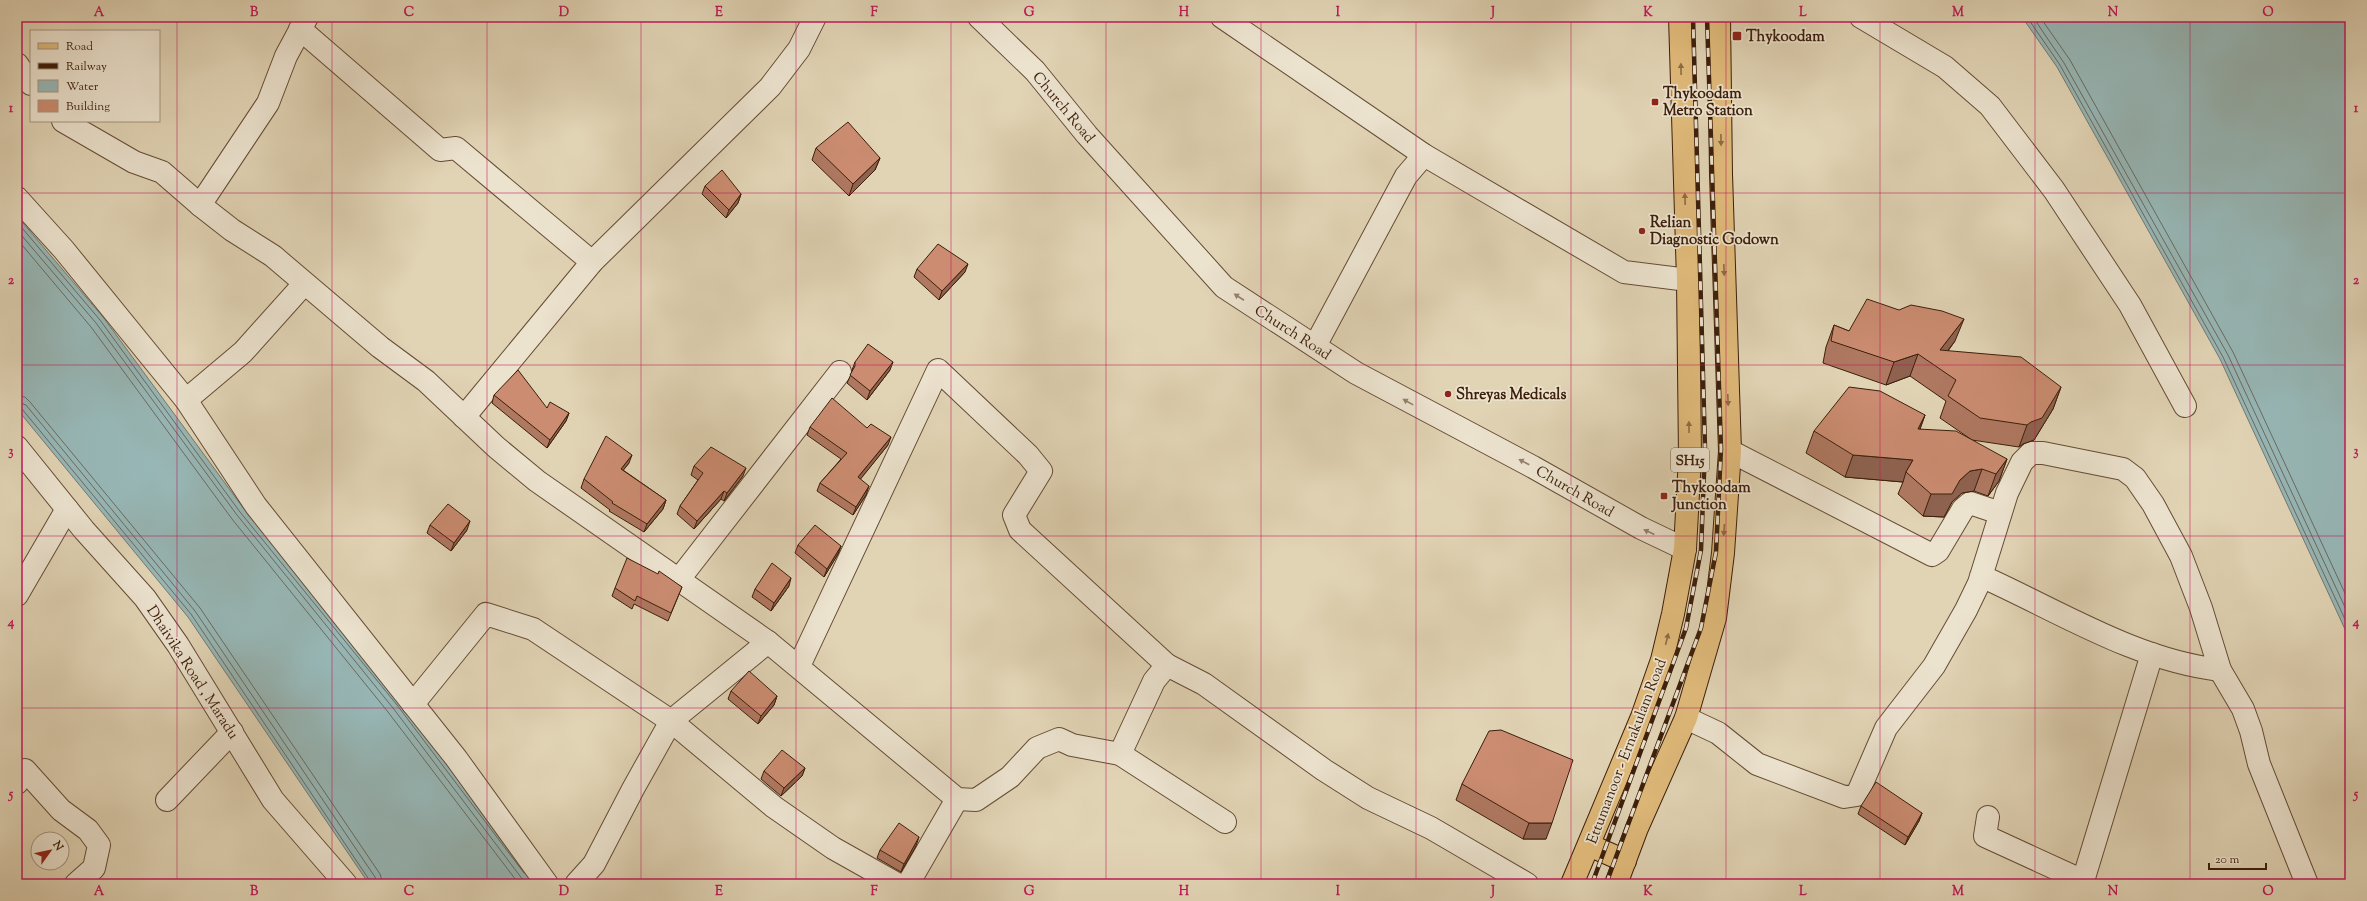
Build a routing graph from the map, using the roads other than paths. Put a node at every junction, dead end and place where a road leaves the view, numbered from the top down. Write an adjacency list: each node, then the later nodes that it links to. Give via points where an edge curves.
1 (815, 17): 14 (street, via 799,49 770,87)
2 (979, 17): 17 (street, Church Road, one-way to 2, via 1224,287 1087,134 1035,71)
3 (1222, 17): 11 (street)
4 (1680, 17): 15 (main road, Ettumanoor - Ernakulam Road / SH15, one-way to 4)
5 (1719, 17): 23 (main road, one-way to 23)
6 (1861, 17): 20 (street, via 1946,67 1990,106 2054,190 2130,305)
7 (304, 23): 13 (street, via 286,56 268,103); 14 (street, via 440,150 456,148)
8 (17, 64): 9 (street)
9 (30, 83)
10 (65, 122): 13 (street, via 134,162 162,172)
11 (1424, 155): 15 (street, via 1624,272); 17 (street, via 1406,176)
12 (17, 198): 19 (street, via 64,250)
13 (200, 205): 16 (street, via 232,230 273,256)
14 (592, 262): 21 (street)
15 (1688, 280): 26 (main road, Ettumanoor - Ernakulam Road / SH15, one-way to 15, via 1690,457)
16 (304, 284): 19 (street, via 243,352); 21 (street, via 380,347 426,381)
17 (1315, 346): 26 (street, Church Road, one-way to 17, via 1641,528 1534,467 1356,373)
18 (840, 372): 28 (street)
19 (186, 400): 35 (street, via 256,506)
20 (2186, 406)
21 (464, 417): 28 (street, via 537,481)
22 (17, 447): 24 (street, Dhaivika Road , Maradu)
23 (1730, 451): 25 (street, via 1932,555 1938,551 1963,509 1970,503); 36 (main road, one-way to 36, via 1723,553 1715,618)
24 (67, 509): 29 (street); 38 (street, Dhaivika Road , Maradu, via 145,598 178,645)
25 (2000, 513): 27 (street); 34 (street, via 2022,462 2032,453 2124,469 2136,478 2181,556 2201,608)
26 (1685, 549): 45 (main road, Ettumanoor - Ernakulam Road / SH15, one-way to 26, via 1642,717 1662,660)
27 (1982, 576): 31 (street, via 2110,638); 36 (street, via 1948,644 1886,728 1857,795 1844,797 1757,764 1718,733)
28 (680, 578): 30 (street)
29 (17, 595)
30 (768, 642): 33 (street); 37 (street)
31 (2152, 654): 34 (street, via 2193,666); 47 (street)
32 (1167, 665): 33 (street, via 1020,530 1014,515 1041,471 1028,455 938,370); 39 (street, via 1154,681); 54 (street, via 1204,684 1324,770 1368,798 1431,828)
33 (799, 666): 41 (street, via 824,690)
34 (2220, 670): 57 (street, via 2243,709 2259,764)
35 (413, 704): 37 (street, via 486,614 533,629); 50 (street)
36 (1686, 718): 46 (main road)
37 (671, 721): 51 (street, via 594,864); 52 (street, via 774,807 833,848)
38 (232, 732): 42 (street); 49 (street, Dhaivika Road , Maradu, via 273,800)
39 (1120, 754): 41 (street, via 1072,746 1059,739 1037,748 1010,777 976,800); 44 (street)
40 (20, 772): 48 (street, via 61,810 88,830 99,845 94,868)
41 (957, 799): 53 (street)
42 (167, 800)
43 (1988, 817): 47 (street, via 1985,836)
44 (1225, 822)
45 (1589, 845): 46 (main road); 55 (main road, Ettumanoor - Ernakulam Road / SH15)
46 (1625, 861): 56 (main road)
47 (2083, 882)
48 (76, 884)
49 (346, 884)
50 (548, 884)
51 (576, 884)
52 (897, 884)
53 (908, 884)
54 (1527, 884)
55 (1572, 884)
56 (1616, 884)
57 (2307, 884)

